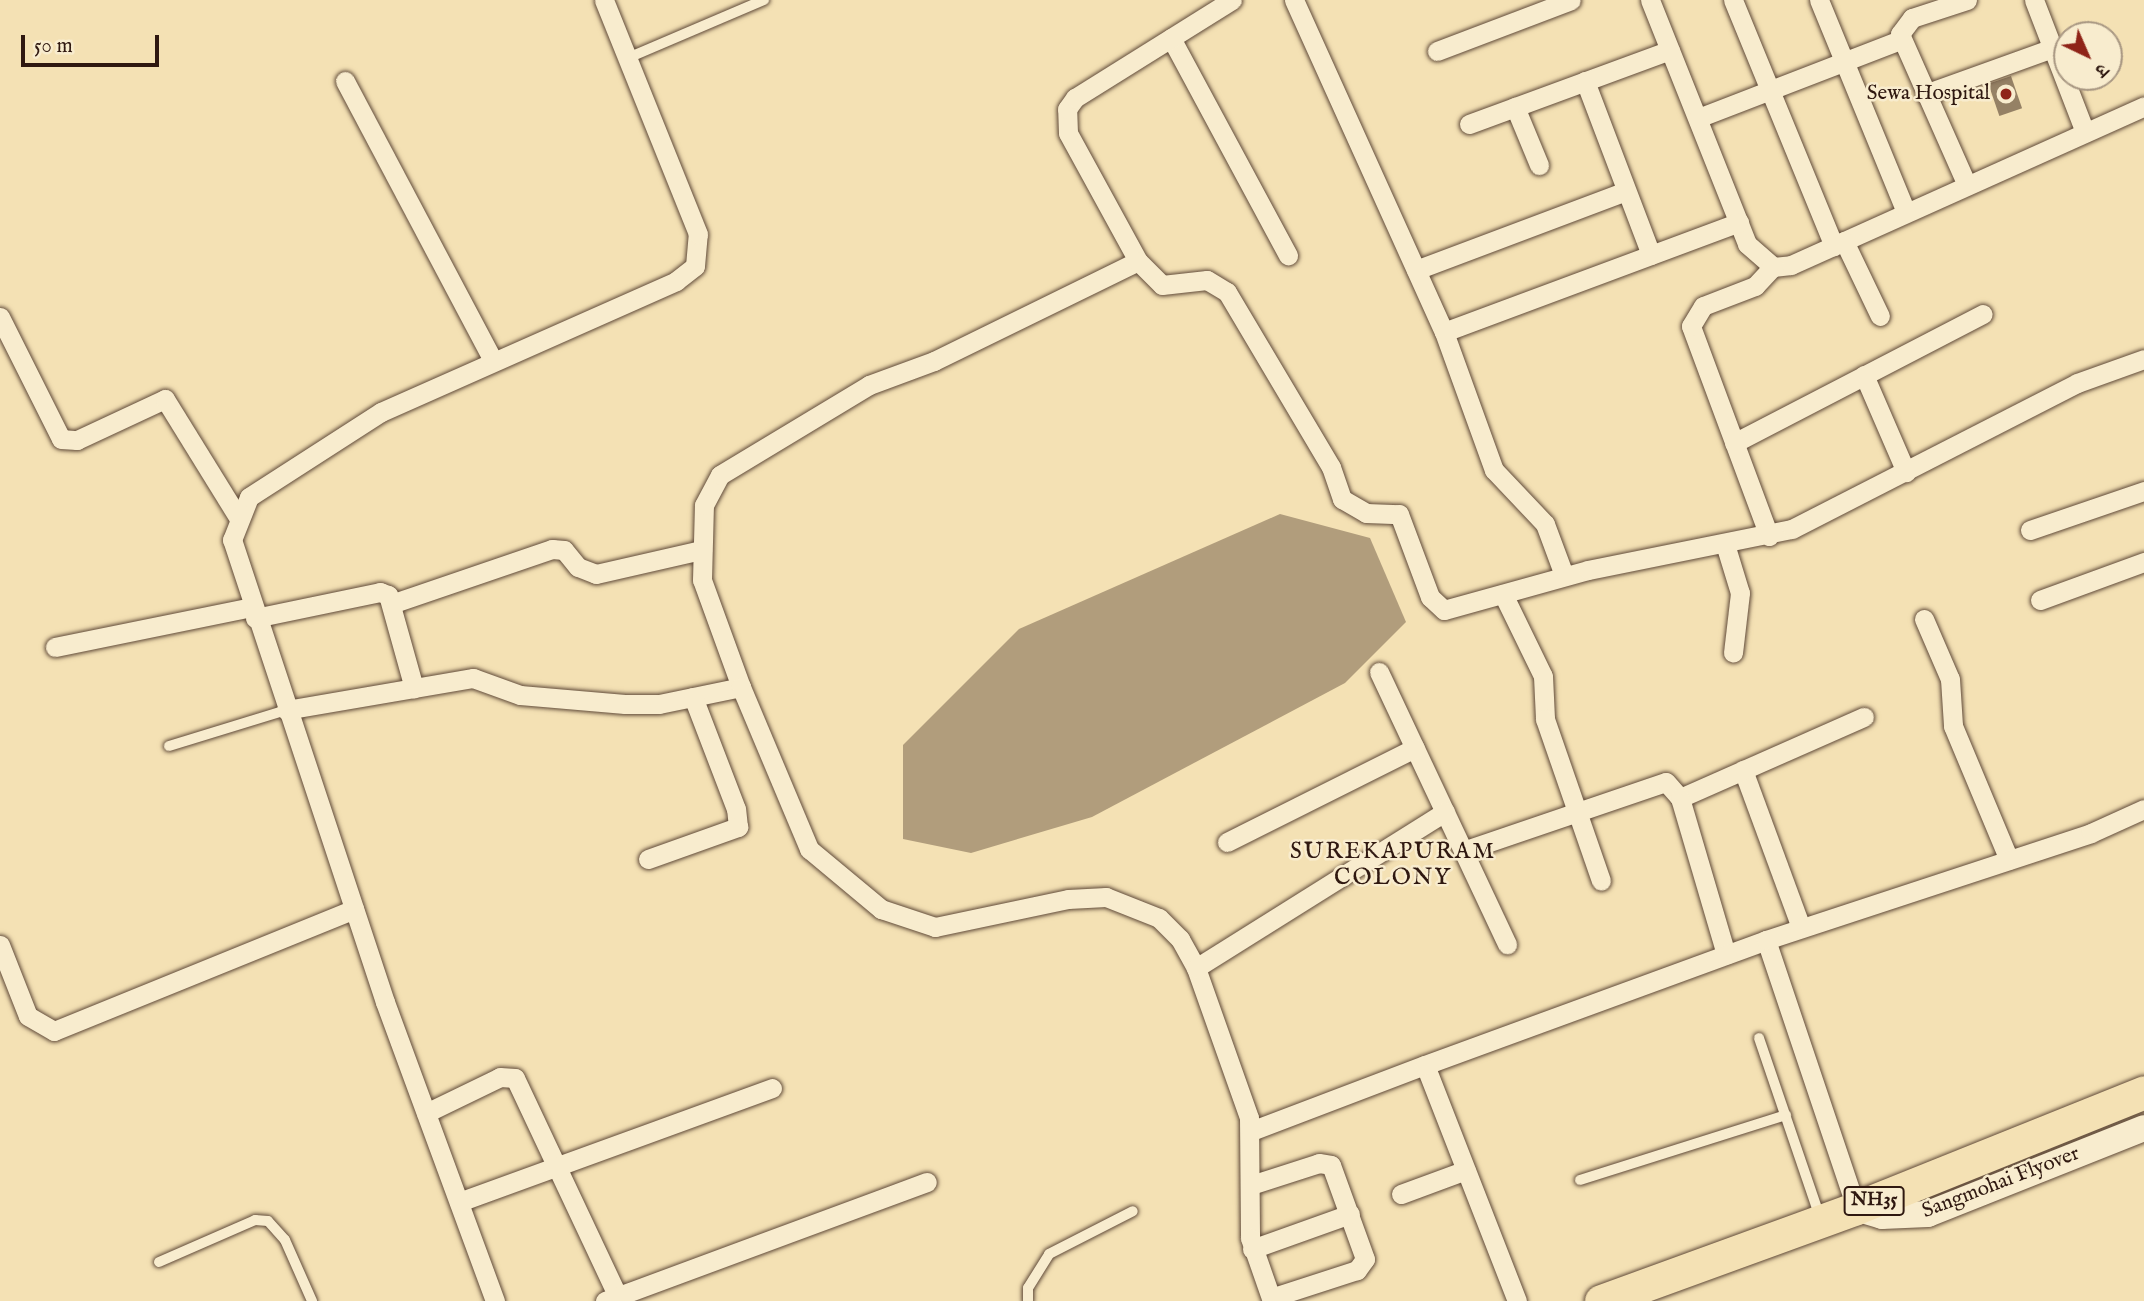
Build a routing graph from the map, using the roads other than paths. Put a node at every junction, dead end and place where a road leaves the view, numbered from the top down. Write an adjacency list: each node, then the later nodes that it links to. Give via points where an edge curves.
1 (604, 0): 16 (street)
2 (764, 0): 16 (lane)
3 (1232, 0): 11 (street)
4 (1294, 0): 38 (street)
5 (1571, 0): 15 (street)
6 (1650, 0): 14 (street)
7 (1733, 0): 20 (street)
8 (1819, 0): 17 (street)
9 (1967, 0): 12 (street, via 1912,18 1903,26)
10 (2039, 2): 13 (street)
11 (1171, 38): 34 (street); 36 (street, via 1075,99 1064,121)
12 (1900, 40): 17 (street); 22 (street)
13 (2053, 48): 22 (street)
14 (1670, 50): 19 (street); 25 (street)
15 (1437, 51)
16 (628, 58): 44 (street, via 698,234 695,266 676,281)
17 (1844, 62): 20 (street); 31 (street)
18 (345, 81): 44 (street)
19 (1585, 81): 24 (street); 30 (street)
20 (1770, 90): 25 (street); 33 (street)
21 (2069, 91): 27 (street)
22 (1926, 94): 29 (street)
23 (2144, 106): 27 (street)
24 (1515, 107): 26 (street); 28 (street)
25 (1698, 118): 32 (street)
26 (1469, 124)
27 (2085, 132): 29 (street)
28 (1539, 164)
29 (1967, 185): 31 (street)
30 (1626, 191): 35 (street); 38 (street)
31 (1906, 212): 33 (street)
32 (1739, 222): 35 (street); 37 (street, via 1759,260)
33 (1839, 243): 37 (street, via 1791,265); 40 (street)
34 (1288, 255)
35 (1651, 255): 42 (street)
36 (1138, 261): 53 (street, via 950,354 869,385 720,475 705,505); 56 (street, via 1162,285 1207,280 1227,292 1331,467 1342,499 1366,513 1399,513 1436,606 1453,610)
37 (1773, 267): 46 (street, via 1755,286 1693,315 1691,326)
38 (1416, 270): 42 (street)
39 (1983, 314): 45 (street)
40 (1880, 316)
41 (0, 317): 49 (street, via 61,439 77,440 165,399)
42 (1444, 332): 55 (street, via 1494,470 1545,524)
43 (2144, 359): 47 (street, via 2077,383)
44 (494, 360): 49 (street, via 381,412 270,479 248,497)
45 (1864, 375): 46 (street); 47 (street)
46 (1734, 443): 51 (street)
47 (1906, 472): 51 (street, via 1825,514)
48 (2144, 491): 50 (street)
49 (238, 517): 59 (street, via 232,540)
50 (2030, 530)
51 (1769, 536): 52 (street)
52 (1725, 544): 55 (street); 62 (street, via 1740,593)
53 (702, 550): 58 (street, via 596,575 578,567 564,550 552,549); 64 (street, via 705,598)
54 (2144, 562): 57 (street)
55 (1564, 575): 56 (street)
56 (1503, 594): 75 (street, via 1543,676 1545,719)
57 (2040, 600)
58 (394, 603): 59 (street, via 380,592); 65 (street)
59 (253, 613): 61 (street); 67 (street)
60 (1924, 619): 79 (street, via 1950,679 1953,726)
61 (55, 647)
62 (1733, 653)
63 (1379, 672): 70 (street)
64 (741, 687): 66 (street); 87 (street, via 809,849 881,909 935,928 1068,899 1106,897 1159,918 1180,939)
65 (414, 688): 66 (street, via 473,678 534,697 641,705); 67 (street)
66 (693, 697): 78 (street, via 736,809 738,827)
67 (286, 710): 69 (lane); 81 (street)
68 (1864, 717): 71 (street)
69 (169, 746)
70 (1415, 748): 74 (street); 76 (street)
71 (1743, 770): 72 (street); 82 (street)
72 (1680, 798): 75 (street, via 1666,782); 86 (street)
73 (2144, 809): 79 (street)
74 (1445, 812): 77 (street); 87 (street)
75 (1576, 813): 77 (street); 80 (street)
76 (1227, 842)
77 (1463, 851): 84 (street)
78 (648, 859)
79 (2009, 860): 82 (street)
80 (1601, 881)
81 (354, 909): 85 (street, via 54,1031 27,1016); 92 (street)
82 (1801, 929): 83 (street)
83 (1766, 940): 86 (street); 103 (street)
84 (1507, 944)
85 (0, 945)
86 (1726, 954): 89 (street)
87 (1196, 968): 95 (street)
88 (1759, 1038): 93 (lane)
89 (1425, 1065): 95 (street); 97 (street)
90 (772, 1088): 96 (street)
91 (2144, 1092): 103 (highway, NH35)
92 (426, 1113): 96 (street, via 500,1077 515,1078); 102 (street)
93 (1786, 1115): 98 (lane); 106 (lane)
94 (2144, 1128): 103 (main road, Sangmohai Flyover, via 1927,1214 1882,1216)
95 (1251, 1131): 100 (street)
96 (558, 1166): 102 (street); 109 (street)
97 (1466, 1170): 101 (street); 114 (street)
98 (1580, 1180)
99 (927, 1182): 109 (street)
100 (1251, 1185): 105 (street, via 1325,1162 1335,1171); 107 (street)
101 (1401, 1194)
102 (459, 1202): 112 (street)
103 (1856, 1208): 106 (highway, NH35)
104 (1133, 1211): 113 (lane, via 1049,1254 1028,1288)
105 (1350, 1214): 107 (street); 110 (street, via 1363,1265)
106 (1821, 1219): 115 (highway, NH35)
107 (1252, 1249): 110 (street)
108 (159, 1262): 111 (lane, via 255,1220 268,1221 285,1240)
109 (614, 1299)
110 (1271, 1299)
111 (312, 1301)
112 (495, 1301)
113 (1028, 1301)
114 (1517, 1301)
115 (1601, 1301)

